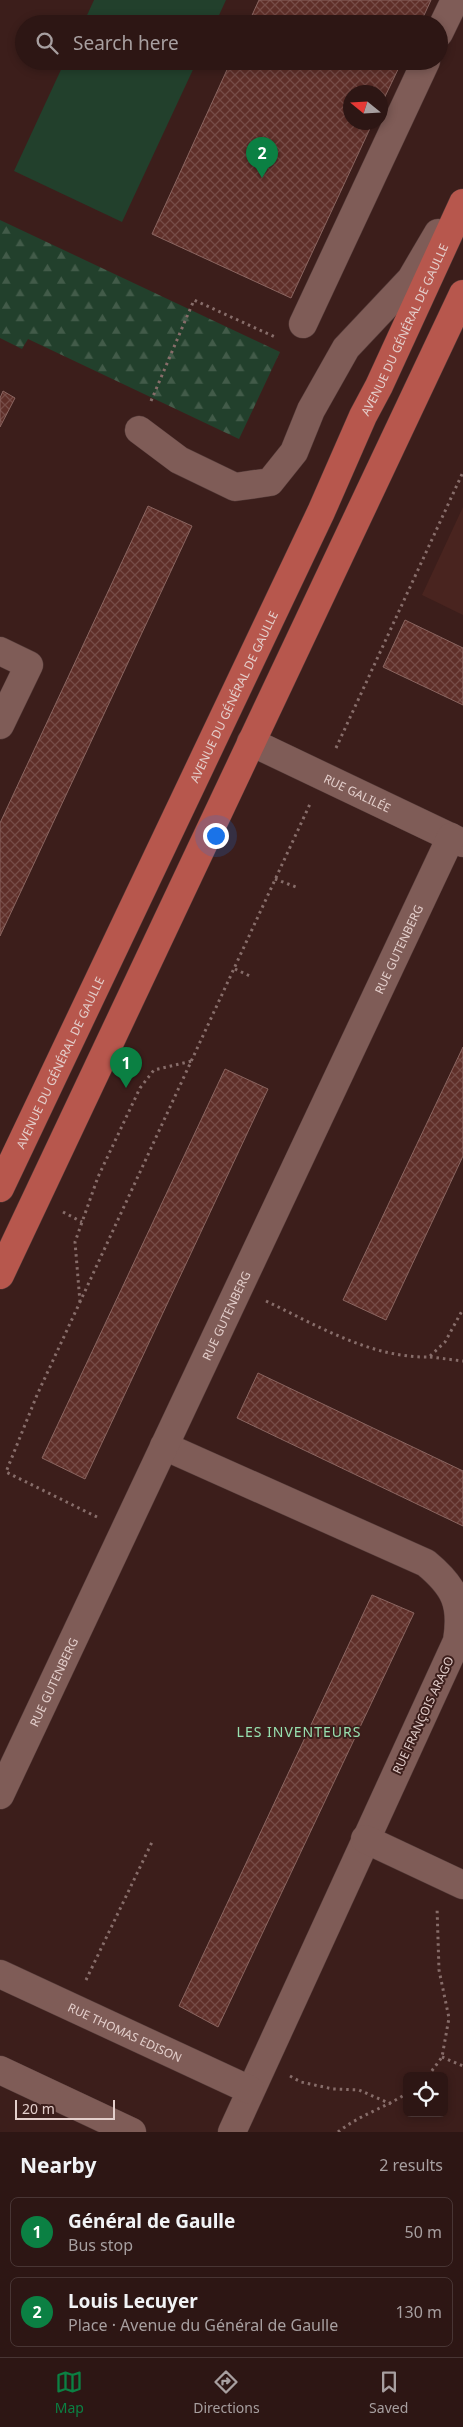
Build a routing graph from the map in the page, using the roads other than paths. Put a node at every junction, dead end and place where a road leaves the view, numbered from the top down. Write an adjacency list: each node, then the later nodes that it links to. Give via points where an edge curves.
1 (455, 0): 2 (street)
2 (448, 15)
3 (422, 70): 7 (street)
4 (463, 191): 8 (street, via 411,279 346,348 311,410 294,452 270,482 235,488 179,460)
5 (463, 203): 13 (main road, AVENUE DU GÉNÉRAL DE GAULLE, via 321,512)
6 (463, 294): 11 (main road)
7 (303, 324)
8 (139, 430)
9 (0, 651): 10 (street, via 29,665)
10 (0, 725)
11 (251, 742): 12 (street, RUE GALILÉE); 14 (main road)
12 (457, 840): 15 (street, RUE GUTENBERG)
13 (0, 1188)
14 (0, 1275)
15 (164, 1446): 16 (street, RUE GUTENBERG); 17 (street, RUE FRANÇOIS ARAGO, via 426,1563 440,1574 459,1603 461,1623 457,1641)
16 (0, 1794)
17 (365, 1839): 18 (street); 21 (street, RUE FRANÇOIS ARAGO)
18 (456, 1881)
19 (0, 1974): 21 (street, RUE THOMAS EDISON)
20 (0, 2070): 22 (street)
21 (250, 2090): 23 (street, RUE FRANÇOIS ARAGO)
22 (132, 2132)
23 (232, 2132)

